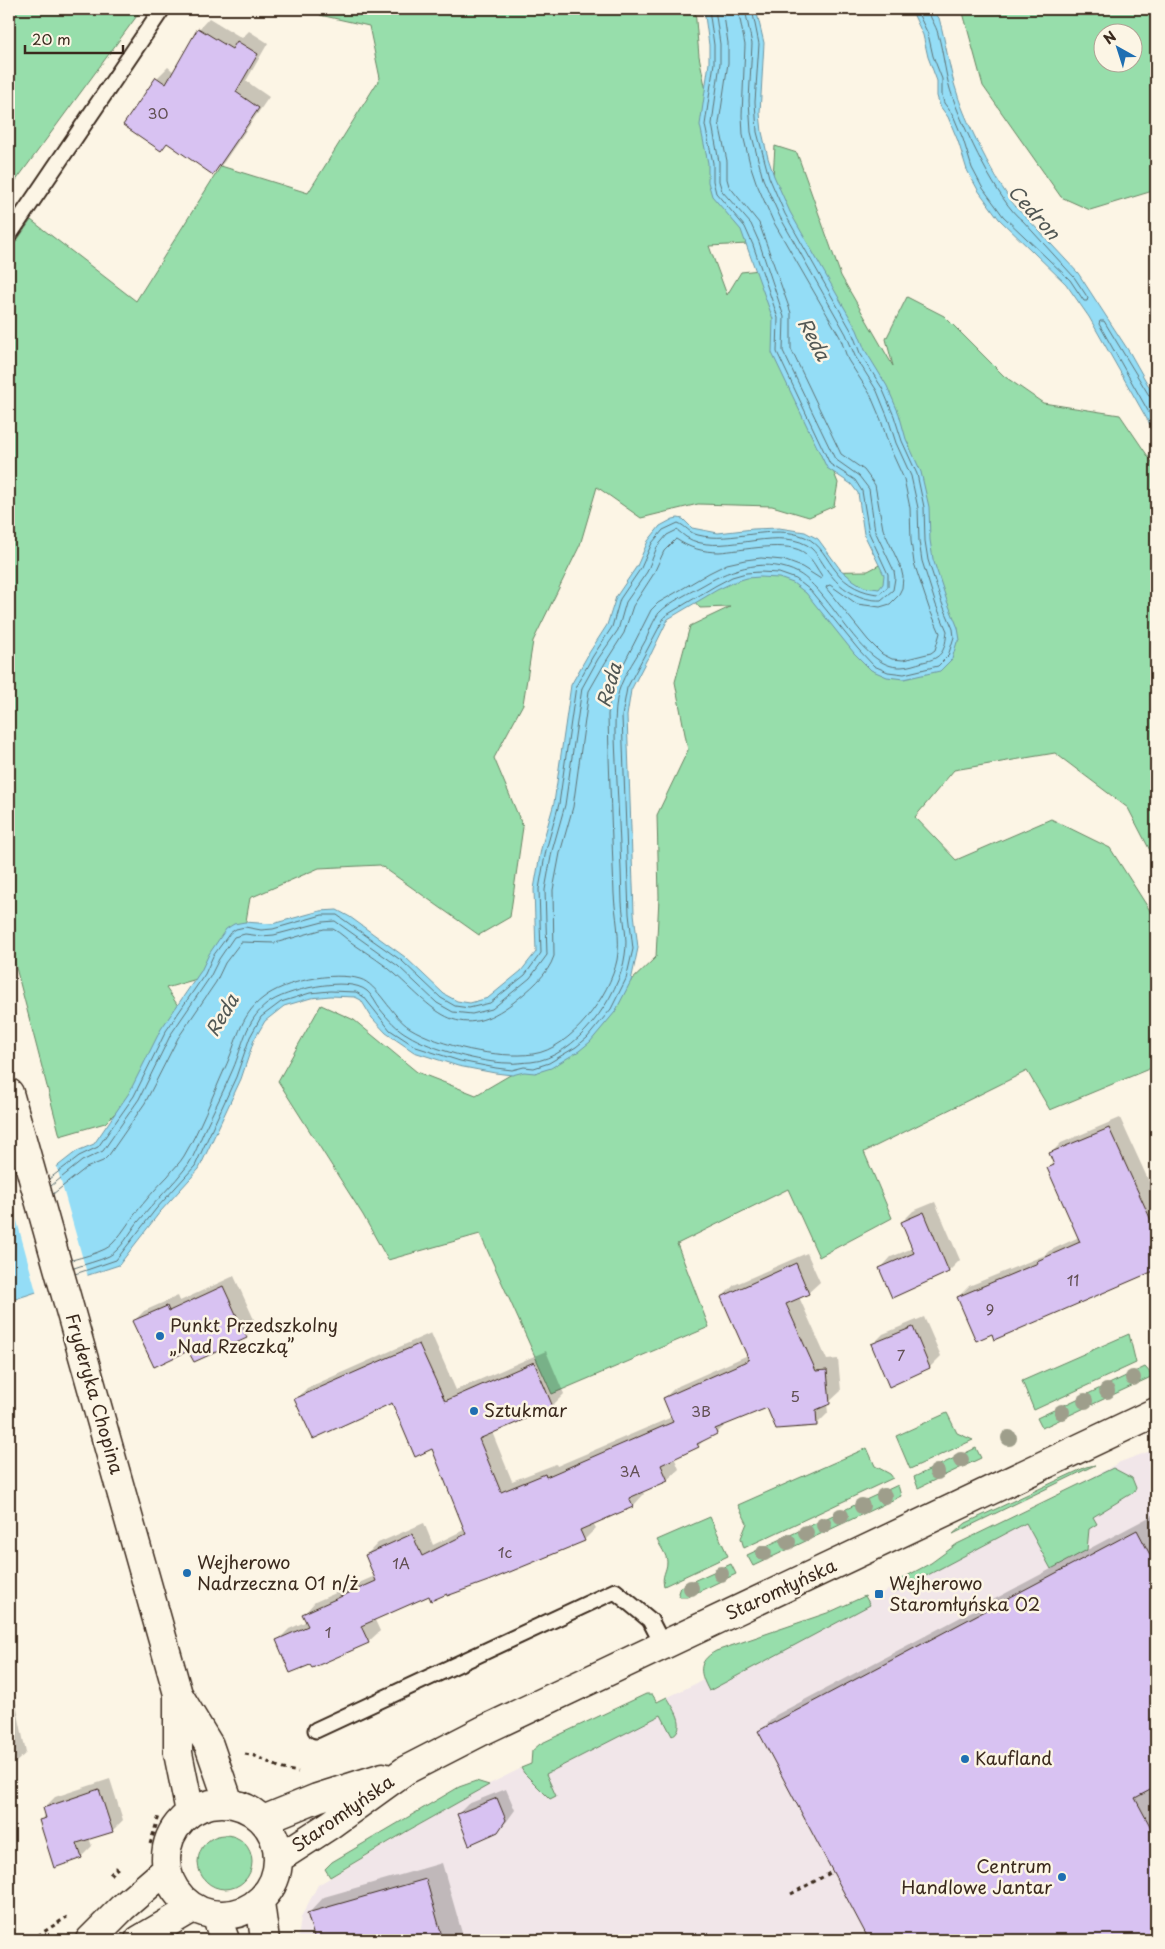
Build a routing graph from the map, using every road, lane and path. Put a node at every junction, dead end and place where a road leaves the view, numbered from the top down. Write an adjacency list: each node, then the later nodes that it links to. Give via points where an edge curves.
1 (162, 9): 2 (lane)
2 (9, 235)
3 (9, 1093): 6 (main road, Fryderyka Chopina)
4 (1156, 1412): 5 (main road, Staromłyńska)
5 (663, 1646): 7 (lane, via 650,1620 616,1591); 9 (main road, Staromłyńska, via 482,1730)
6 (178, 1694): 8 (main road, Fryderyka Chopina); 13 (main road, Fryderyka Chopina, via 178,1753)
7 (316, 1730)
8 (216, 1762): 10 (path, via 243,1754); 11 (main road, Fryderyka Chopina)
9 (406, 1770): 14 (main road, Staromłyńska, via 316,1798); 16 (main road, Staromłyńska)
10 (299, 1772)
11 (229, 1803): 13 (main road, via 209,1804); 14 (main road, via 248,1808)
12 (161, 1809): 15 (path)
13 (190, 1812): 17 (main road, via 174,1828 166,1848)
14 (263, 1820): 16 (main road, via 275,1838)
15 (148, 1849)
16 (279, 1858): 20 (main road, via 274,1882)
17 (166, 1870): 21 (main road, via 175,1892); 22 (main road)
18 (832, 1872): 19 (path)
19 (791, 1894)
20 (260, 1902): 21 (main road); 24 (main road)
21 (211, 1921): 23 (main road)
22 (90, 1940)
23 (139, 1940)
24 (265, 1940)

